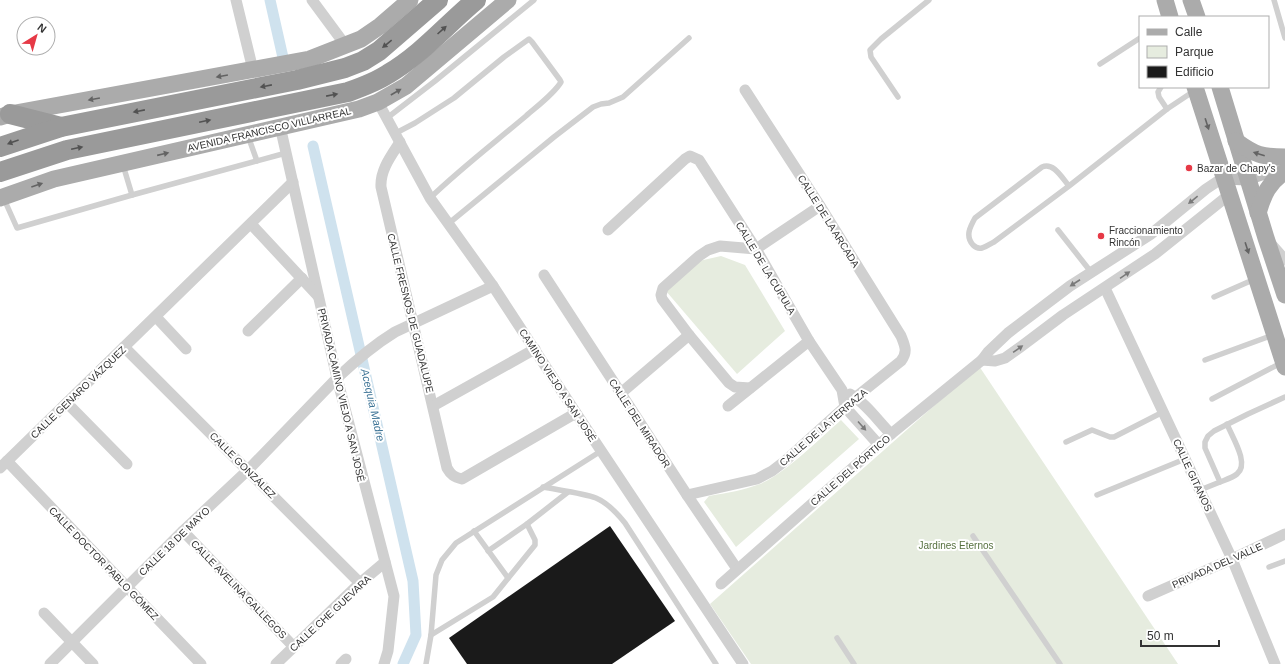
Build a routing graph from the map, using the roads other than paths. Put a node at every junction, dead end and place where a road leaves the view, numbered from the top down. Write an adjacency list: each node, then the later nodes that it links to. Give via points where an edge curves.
1 (236, 0): 19 (street)
2 (312, 0): 17 (street)
3 (410, 0): 17 (main road, via 368,35)
4 (438, 0): 30 (highway, one-way to 30, via 379,51 345,68)
5 (508, 0): 25 (main road, AVENIDA FRANCISCO VILLARREAL, one-way to 5, via 406,86)
6 (534, 0): 28 (lane)
7 (929, 0): 24 (lane, via 870,50 871,57)
8 (1165, 0): 12 (main road)
9 (1191, 0): 13 (main road)
10 (1274, 0): 15 (lane)
11 (473, 3): 40 (highway, AVENIDA FRANCISCO VILLARREAL, one-way to 11, via 67,150 348,92 389,74)
12 (1170, 16)
13 (1197, 16)
14 (689, 38): 53 (lane, via 623,97 593,107)
15 (1285, 38)
16 (1139, 39): 18 (lane)
17 (346, 46): 19 (main road, via 310,59)
18 (1100, 64)
19 (253, 70): 27 (main road, one-way to 27)
20 (1160, 88): 26 (lane, via 1159,97)
21 (1220, 88): 33 (main road)
22 (1196, 89): 26 (lane); 42 (main road, one-way to 42)
23 (745, 90): 50 (street, CALLE DE LA ARCADA)
24 (898, 97)
25 (378, 102): 28 (street, CAMINO VIEJO A SAN JOSÉ); 29 (main road, AVENIDA FRANCISCO VILLARREAL, via 359,109)
26 (1167, 109): 45 (lane)
27 (5, 115): 30 (highway)
28 (387, 118): 32 (street, CAMINO VIEJO A SAN JOSÉ)
29 (280, 126): 31 (main road, AVENIDA FRANCISCO VILLARREAL); 35 (street, PRIVADA CAMINO VIEJO A SAN JOSÉ)
30 (61, 127): 34 (highway, one-way to 34)
31 (248, 134): 37 (lane); 38 (main road, AVENIDA FRANCISCO VILLARREAL, one-way to 31)
32 (398, 138): 49 (street, CAMINO VIEJO A SAN JOSÉ); 49 (lane, via 529,39 560,80 558,87 540,104); 69 (street, CALLE FRESNOS DE GUADALUPE, via 383,171 381,187)
33 (1236, 141): 36 (main road, one-way to 33, via 1251,152); 43 (main road)
34 (0, 147)
35 (286, 154): 37 (lane); 44 (street, PRIVADA CAMINO VIEJO A SAN JOSÉ)
36 (1285, 158)
37 (257, 161): 47 (lane)
38 (122, 163): 47 (lane); 48 (main road, AVENIDA FRANCISCO VILLARREAL, one-way to 38, via 54,179)
39 (1285, 165): 43 (street)
40 (0, 172)
41 (1285, 172): 51 (main road, via 1267,190)
42 (1224, 177): 43 (street); 46 (main road); 59 (street, CALLE DEL PÓRTICO, one-way to 59, via 1151,234)
43 (1247, 178): 46 (street); 51 (main road)
44 (292, 182): 52 (street, CALLE GENARO VÁZQUEZ); 66 (street, PRIVADA CAMINO VIEJO A SAN JOSÉ)
45 (1069, 186): 45 (lane, via 994,242 978,248 969,238 969,229 976,218 1042,167 1050,166 1056,170)
46 (1230, 194): 62 (main road, one-way to 62); 64 (street, one-way to 46, via 1155,254)
47 (132, 195): 48 (lane, via 17,228)
48 (1, 197)
49 (430, 198): 53 (street, CAMINO VIEJO A SAN JOSÉ)
50 (820, 206): 57 (street); 77 (street, CALLE DE LA ARCADA, via 901,336)
51 (1258, 213): 56 (main road)
52 (251, 224): 61 (street); 68 (street, CALLE GENARO VÁZQUEZ)
53 (448, 224): 63 (street, CAMINO VIEJO A SAN JOSÉ)
54 (608, 230): 57 (street, CALLE DE LA CÚPULA, via 690,156 703,164)
55 (1058, 230): 59 (lane)
56 (1266, 238): 58 (street); 65 (main road)
57 (756, 249): 72 (street, via 720,246 708,250 663,288 662,299); 73 (street, CALLE DE LA CÚPULA)
58 (1285, 260)
59 (1091, 272): 78 (street, CALLE DEL PÓRTICO, one-way to 78, via 1008,333)
60 (544, 275): 84 (street, CALLE DEL MIRADOR)
61 (302, 278): 66 (street); 70 (street)
62 (1258, 278): 67 (lane); 71 (main road)
63 (493, 286): 69 (street, CALLE 18 DE MAYO); 76 (street, CAMINO VIEJO A SAN JOSÉ)
64 (1105, 288): 78 (street, one-way to 64, via 995,361 1005,358); 92 (street, CALLE GITANOS)
65 (1285, 295)
66 (319, 296): 81 (street, PRIVADA CAMINO VIEJO A SAN JOSÉ)
67 (1214, 297)
68 (156, 317): 74 (street, CALLE GENARO VÁZQUEZ); 75 (street)
69 (413, 324): 81 (street, CALLE 18 DE MAYO, via 395,332); 89 (street, CALLE FRESNOS DE GUADALUPE)
70 (248, 331)
71 (1275, 334): 79 (lane); 80 (main road)
72 (689, 335): 82 (street, via 729,383 735,387); 84 (street)
73 (809, 341): 82 (street); 83 (street, CALLE DE LA CÚPULA)
74 (124, 347): 88 (street, CALLE GENARO VÁZQUEZ); 102 (street, CALLE GONZÁLEZ)
75 (186, 349)
76 (535, 349): 89 (street); 93 (street, CAMINO VIEJO A SAN JOSÉ)
77 (906, 355): 85 (street, CALLE DE LA TERRAZA)
78 (982, 360): 95 (street, CALLE DEL PÓRTICO)
79 (1204, 360)
80 (1284, 365): 87 (lane)
81 (337, 378): 102 (street, CALLE 18 DE MAYO); 117 (street, PRIVADA CAMINO VIEJO A SAN JOSÉ)
82 (750, 388): 90 (street)
83 (842, 390): 85 (street, CALLE DE LA CÚPULA); 91 (street, CALLE DE LA CÚPULA)
84 (621, 393): 107 (street, CALLE DEL MIRADOR)
85 (856, 397): 91 (street, CALLE DE LA TERRAZA); 95 (street, CALLE DE LA CÚPULA)
86 (1285, 397): 94 (lane)
87 (1212, 399)
88 (67, 403): 100 (street, CALLE GENARO VÁZQUEZ); 101 (street)
89 (433, 406): 93 (street, CALLE FRESNOS DE GUADALUPE, via 447,468 455,478 462,479)
90 (728, 406)
91 (845, 406): 97 (street, one-way to 97); 107 (street, CALLE DE LA TERRAZA, via 772,471 757,479)
92 (1163, 412): 96 (lane, via 1114,437 1092,430); 99 (street, CALLE GITANOS)
93 (576, 414): 98 (street, CAMINO VIEJO A SAN JOSÉ)
94 (1227, 424): 103 (lane, via 1214,431 1205,442 1205,448); 103 (lane, via 1242,459 1242,467 1238,474)
95 (891, 434): 97 (street, CALLE DEL PÓRTICO)
96 (1066, 442)
97 (879, 445): 119 (street, CALLE DEL PÓRTICO)
98 (602, 450): 104 (lane); 137 (street, CAMINO VIEJO A SAN JOSÉ)
99 (1185, 459): 105 (street, CALLE GITANOS); 108 (lane)
100 (4, 464): 123 (street, CALLE DOCTOR PABLO GÓMEZ)
101 (127, 464)
102 (248, 470): 110 (street, CALLE 18 DE MAYO); 121 (street, CALLE GONZÁLEZ)
103 (1220, 482): 105 (lane)
104 (543, 487): 106 (lane); 111 (lane)
105 (1200, 490): 115 (street, CALLE GITANOS)
106 (568, 492): 109 (lane); 136 (lane, via 596,498 617,513)
107 (687, 495): 119 (street, CALLE DEL MIRADOR)
108 (1097, 495)
109 (527, 524): 114 (lane); 120 (lane, via 535,545)
110 (183, 531): 123 (street, CALLE 18 DE MAYO); 129 (street, CALLE AVELINA GALLEGOS)
111 (474, 531): 114 (lane); 126 (lane, via 456,543 442,560 436,575)
112 (1285, 534): 115 (street, PRIVADA DEL VALLE)
113 (973, 536): 139 (lane)
114 (488, 552): 120 (lane)
115 (1232, 559): 124 (street, PRIVADA DEL VALLE); 140 (street, CALLE GITANOS)
116 (1285, 561): 118 (lane)
117 (385, 562): 121 (street, CALLE CHE GUEVARA); 134 (street, PRIVADA CAMINO VIEJO A SAN JOSÉ, via 394,596 388,651)
118 (1269, 567)
119 (737, 569): 122 (street, CALLE DEL PÓRTICO)
120 (508, 578): 126 (lane, via 493,597)
121 (360, 583): 129 (street, CALLE CHE GUEVARA)
122 (721, 584)
123 (126, 587): 128 (street, CALLE 18 DE MAYO); 132 (street, CALLE DOCTOR PABLO GÓMEZ)
124 (1148, 596)
125 (44, 612): 128 (street)
126 (431, 635): 135 (lane)
127 (837, 638): 138 (lane)
128 (71, 642): 130 (street, CALLE 18 DE MAYO); 131 (street)
129 (294, 647): 133 (street, CALLE CHE GUEVARA)
130 (50, 664)
131 (93, 664)
132 (201, 664)
133 (276, 664)
134 (384, 664)
135 (426, 664)
136 (716, 664)
137 (743, 664)
138 (854, 664)
139 (1060, 664)
140 (1275, 664)

